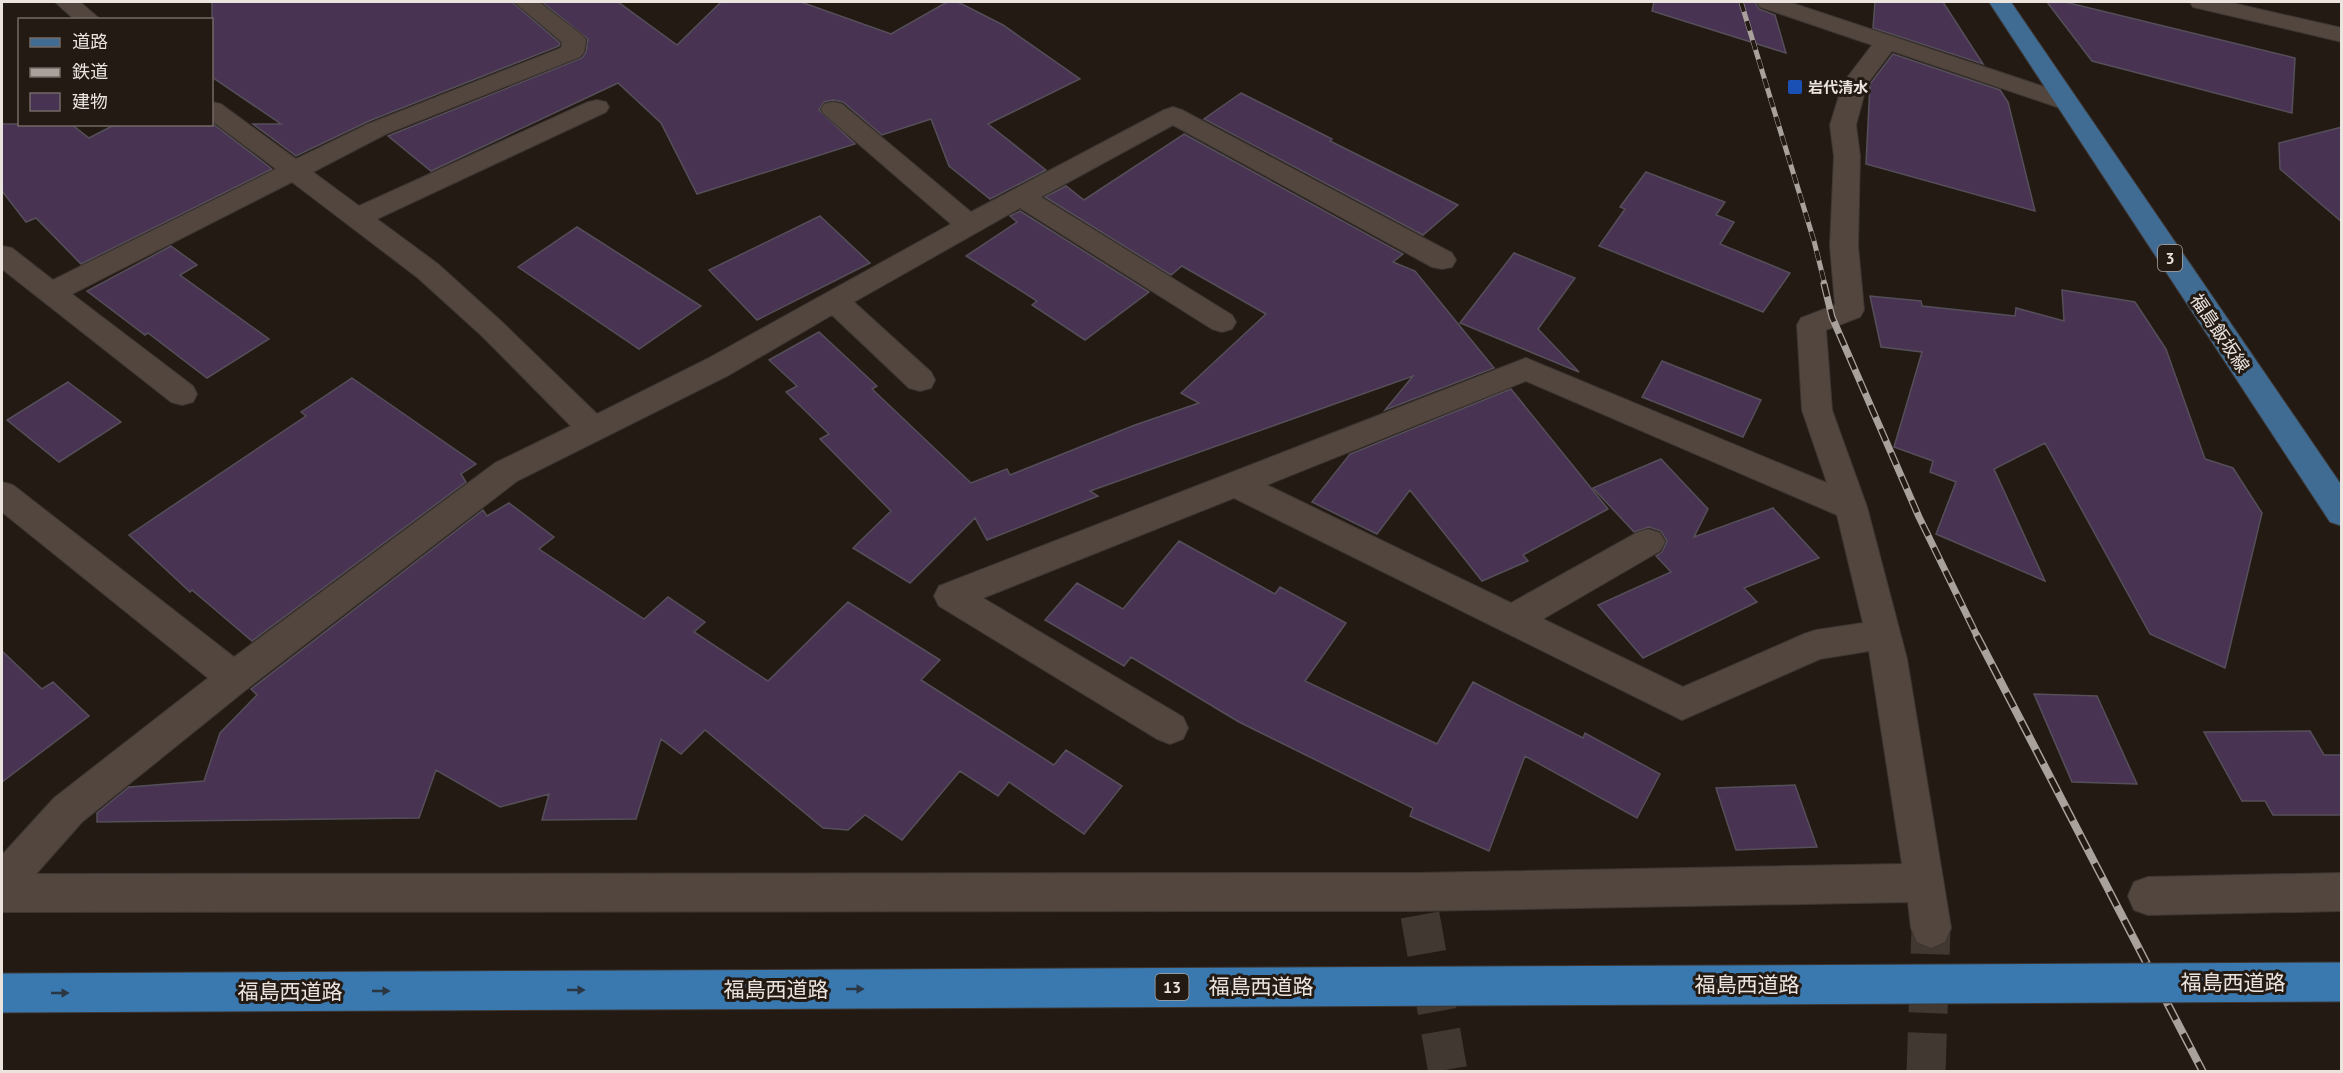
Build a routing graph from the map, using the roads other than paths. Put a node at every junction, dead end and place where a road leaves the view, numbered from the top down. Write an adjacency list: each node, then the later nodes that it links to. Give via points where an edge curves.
1 (66, 2): 6 (street)
2 (525, 2): 13 (street, via 574,40 572,52 377,129)
3 (1768, 2): 8 (street)
4 (2000, 2): 9 (main road, 福島飯坂線 / 3)
5 (2200, 2): 7 (street)
6 (87, 18)
7 (2342, 35)
8 (1887, 42): 9 (street); 27 (street, via 1855,82 1843,124 1847,156 1844,246 1851,310 1811,325 1817,410)
9 (2066, 102): 28 (main road, 福島飯坂線 / 3)
10 (597, 107): 15 (street)
11 (833, 109): 16 (street)
12 (213, 110): 13 (street)
13 (295, 170): 15 (street); 19 (street)
14 (1021, 197): 16 (street); 18 (street, via 1173,115); 21 (street)
15 (357, 218): 24 (street, via 436,279 492,329)
16 (969, 225): 20 (street)
17 (2, 255): 19 (street)
18 (1442, 260)
19 (52, 292): 23 (street)
20 (835, 301): 22 (street); 24 (street, via 718,367)
21 (1222, 322)
22 (920, 381)
23 (182, 394)
24 (593, 429): 32 (street, via 506,472)
25 (1236, 484): 27 (street, via 1526,369); 30 (street); 33 (street, via 951,596)
26 (2, 494): 32 (street)
27 (1851, 507): 31 (street)
28 (2342, 513)
29 (1648, 542): 30 (street)
30 (1512, 620): 31 (street, via 1682,704 1816,645)
31 (1883, 634): 35 (street)
32 (234, 678): 34 (street, via 68,810)
33 (1170, 728)
34 (2, 883)
35 (1925, 884): 37 (street, via 1418,904); 39 (street)
36 (2342, 892): 38 (street)
37 (2, 893)
38 (2148, 896)
39 (1931, 928)
40 (2342, 982): 41 (highway, 福島西道路 / 13, one-way to 40, bridge)
41 (2, 993)

